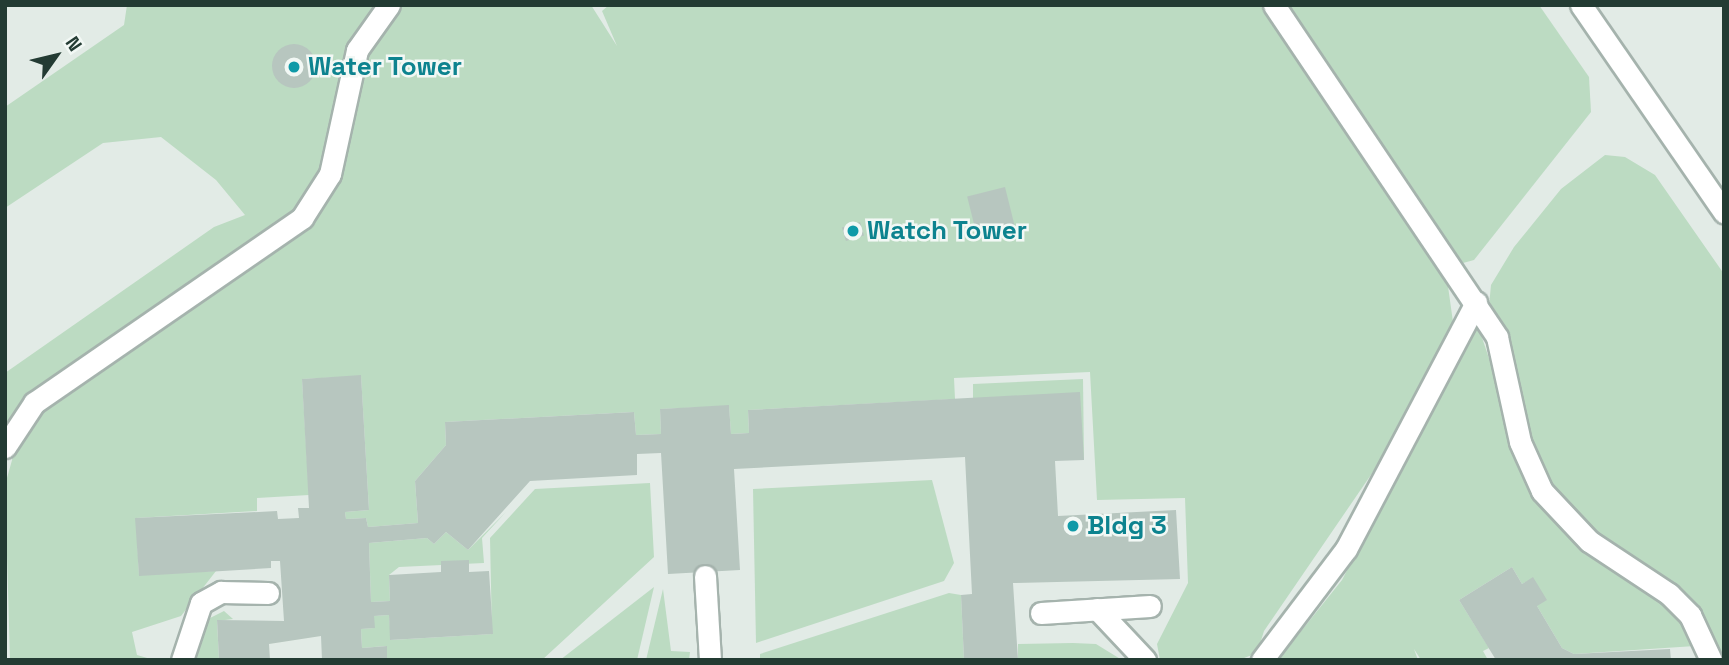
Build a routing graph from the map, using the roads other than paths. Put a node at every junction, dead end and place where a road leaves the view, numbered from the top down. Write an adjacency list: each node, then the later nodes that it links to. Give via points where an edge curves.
1 (389, 5): 6 (street, via 357,50 330,174 302,218 34,403)
2 (1274, 5): 5 (street)
3 (1581, 5): 4 (street)
4 (1724, 212)
5 (1476, 302): 15 (street, via 1346,549); 16 (street, via 1497,337 1520,442 1542,491 1589,541 1669,594 1690,615)
6 (5, 447)
7 (705, 576): 13 (street)
8 (268, 593): 12 (street, via 221,592 201,603)
9 (1150, 606): 10 (street)
10 (1097, 609): 11 (street); 14 (street)
11 (1041, 613)
12 (182, 660)
13 (710, 660)
14 (1145, 660)
15 (1262, 660)
16 (1711, 660)

